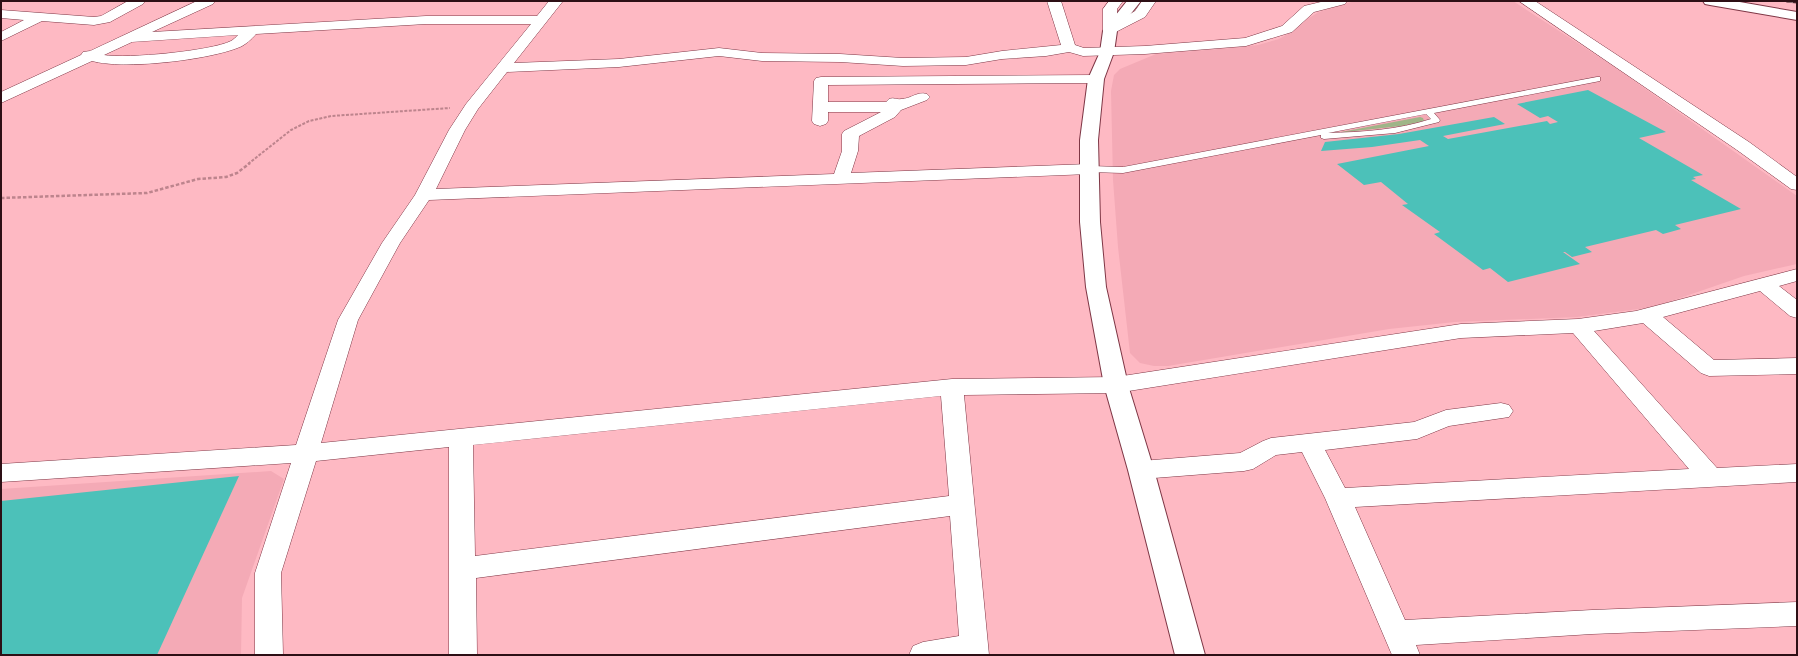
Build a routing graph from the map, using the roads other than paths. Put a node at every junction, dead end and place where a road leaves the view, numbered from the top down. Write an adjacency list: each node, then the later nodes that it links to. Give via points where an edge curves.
1 (138, 1): 13 (street, via 105,19 94,21)
2 (208, 1): 18 (street)
3 (556, 1): 14 (street)
4 (1054, 1): 19 (street)
5 (1116, 1): 16 (street, via 1110,9)
6 (1134, 1): 16 (street)
7 (1149, 1): 16 (street, via 1140,14)
8 (1340, 1): 20 (street, via 1308,9 1287,29 1246,42)
9 (1526, 1): 33 (street)
10 (1710, 1): 12 (street)
11 (1, 14): 13 (street)
12 (1797, 16)
13 (41, 17): 17 (street)
14 (542, 20): 15 (street, via 426,20); 22 (street)
15 (252, 31): 18 (street); 21 (street, via 236,44 213,51 140,60 105,60)
16 (1110, 31): 20 (street)
17 (1, 37)
18 (127, 38): 21 (street)
19 (1070, 48): 20 (street, via 1083,52); 22 (street, via 966,61 903,62 848,58 762,57 718,52 619,63)
20 (1107, 52): 23 (street)
21 (88, 56): 27 (street)
22 (503, 68): 34 (street, via 457,130)
23 (1096, 79): 28 (street, via 821,81 820,114); 31 (street, via 1089,140)
24 (1597, 79): 29 (lane)
25 (893, 90): 28 (street)
26 (922, 97): 28 (street)
27 (1, 98)
28 (895, 107): 32 (street, via 889,114 850,134 852,140)
29 (1428, 111): 30 (lane); 30 (lane, via 1436,120 1420,126 1383,132)
30 (1286, 138): 31 (lane, via 1123,170)
31 (1089, 169): 32 (street); 41 (street, via 1090,222 1096,287)
32 (841, 178): 34 (street)
33 (1797, 185)
34 (424, 194): 46 (street, via 391,243 348,320)
35 (1797, 275): 36 (street)
36 (1764, 284): 37 (street); 38 (street)
37 (1797, 311)
38 (1647, 315): 39 (street); 40 (street, via 1709,368)
39 (1578, 326): 41 (street, via 1461,332); 50 (street)
40 (1797, 366)
41 (1116, 385): 42 (street); 47 (street)
42 (952, 387): 44 (street); 52 (street)
43 (1501, 411): 45 (street, via 1446,418 1418,430)
44 (461, 438): 46 (street); 53 (street)
45 (1309, 442): 47 (street, via 1271,447 1244,462); 51 (street)
46 (306, 453): 49 (street); 57 (street, via 268,573)
47 (1141, 470): 60 (street)
48 (1797, 473): 50 (street)
49 (1, 474)
50 (1710, 477): 51 (street)
51 (1338, 498): 55 (street)
52 (962, 504): 53 (street); 56 (street)
53 (462, 569): 58 (street)
54 (1797, 614): 55 (street, via 1592,622)
55 (1401, 644)
56 (975, 651): 59 (street)
57 (269, 655)
58 (463, 655)
59 (923, 655)
60 (1190, 655)

